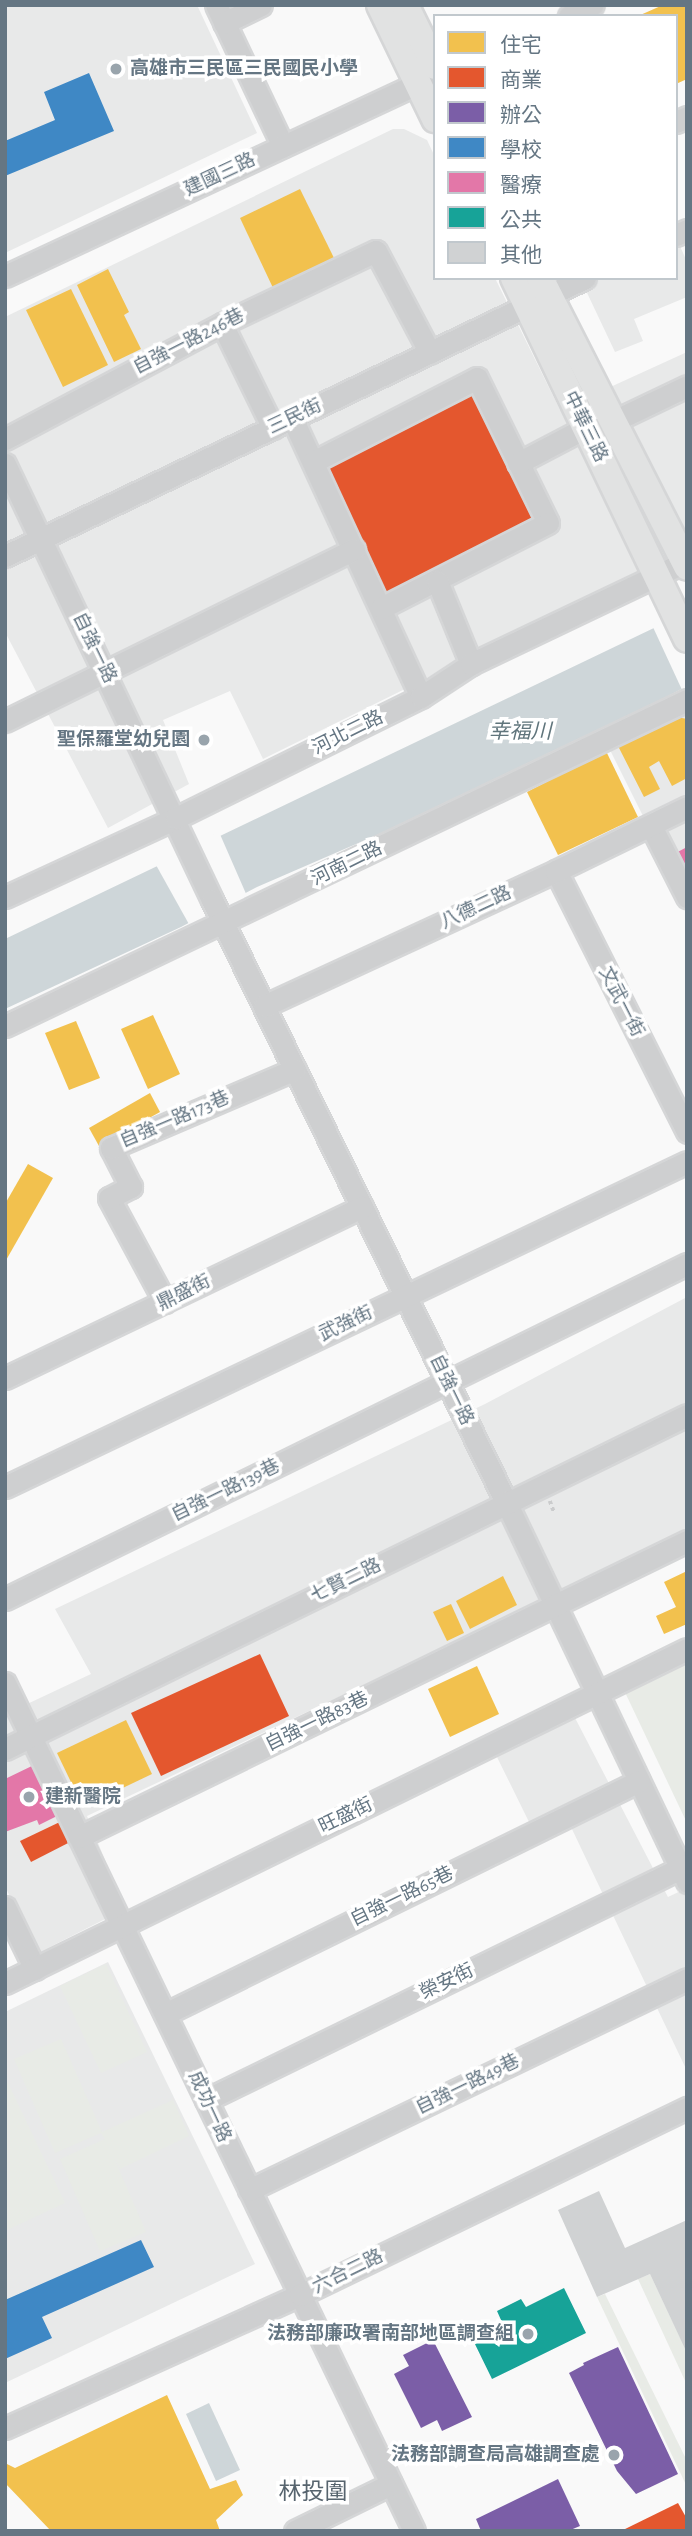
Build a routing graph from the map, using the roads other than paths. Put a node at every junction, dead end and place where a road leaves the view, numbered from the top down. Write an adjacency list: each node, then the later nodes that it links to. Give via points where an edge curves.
1 (261, 5): 5 (street)
2 (380, 5): 7 (main road)
3 (405, 5): 7 (main road)
4 (593, 5): 6 (street)
5 (220, 14): 9 (street)
6 (573, 14)
7 (429, 75): 8 (main road); 9 (street, 建國三路)
8 (433, 104)
9 (283, 146): 10 (street, 建國三路)
10 (5, 275)
11 (517, 280): 13 (main road, 中華三路)
12 (579, 280): 13 (street, 三民街)
13 (539, 293): 15 (street, 三民街); 18 (main road, 中華三路); 20 (main road, 中華三路)
14 (222, 324): 15 (street, 自強一路246巷, via 376,251); 19 (street); 21 (street, 自強一路246巷)
15 (430, 353): 17 (street, 三民街)
16 (687, 386): 18 (street)
17 (292, 418): 19 (street, 三民街); 22 (street)
18 (612, 422): 28 (main road, 中華三路)
19 (272, 428): 25 (street, 三民街)
20 (585, 428): 23 (street); 29 (main road, 中華三路)
21 (5, 439)
22 (313, 462): 23 (street, via 477,378); 26 (street)
23 (518, 463): 30 (street, via 548,523)
24 (5, 464): 25 (street, 自強一路)
25 (41, 539): 27 (street, 三民街); 34 (street, 自強一路)
26 (354, 549): 31 (street); 34 (street)
27 (5, 556)
28 (686, 564): 29 (street, 河北二路)
29 (657, 576): 32 (main road, 中華三路); 33 (street, 河北二路)
30 (438, 581): 31 (street); 33 (street)
31 (381, 608): 35 (street)
32 (687, 639)
33 (471, 664): 35 (street, 河北二路)
34 (106, 672): 37 (street); 39 (street, 自強一路)
35 (421, 697): 39 (street, 河北二路)
36 (687, 700): 44 (street, 河南二路)
37 (5, 721)
38 (687, 807): 40 (street, 八德二路)
39 (179, 825): 43 (street, 河北二路); 44 (street, 自強一路)
40 (651, 826): 41 (street, 八德二路); 42 (street)
41 (556, 871): 45 (street, 八德二路); 48 (street, 文武一街)
42 (687, 897)
43 (5, 898)
44 (223, 923): 45 (street, 自強一路); 46 (street, 河南二路)
45 (264, 1006): 47 (street, 自強一路)
46 (5, 1026)
47 (295, 1069): 50 (street, 自強一路); 53 (street, 自強一路173巷, via 111,1147 131,1187 108,1198)
48 (687, 1132)
49 (687, 1162): 52 (street, 武強街)
50 (362, 1207): 52 (street, 自強一路); 53 (street, 鼎盛街)
51 (687, 1264): 55 (street, 自強一路139巷)
52 (405, 1296): 55 (street, 自強一路); 57 (street, 武強街)
53 (165, 1302): 54 (street, 鼎盛街)
54 (5, 1378)
55 (448, 1383): 58 (street, 自強一路); 60 (street, 自強一路139巷)
56 (687, 1415): 58 (street, 七賢二路)
57 (5, 1486)
58 (506, 1502): 61 (street, 自強一路); 65 (street, 七賢二路)
59 (687, 1541): 61 (street, 自強一路83巷)
60 (5, 1600)
61 (556, 1607): 64 (street, 自強一路); 68 (street, 自強一路83巷)
62 (687, 1649): 64 (street, 旺盛街)
63 (5, 1683): 65 (street, 成功一路)
64 (597, 1693): 67 (street, 自強一路); 71 (street, 旺盛街)
65 (31, 1736): 66 (street, 七賢二路); 68 (street, 成功一路)
66 (5, 1749)
67 (639, 1781): 69 (street, 自強一路); 75 (street, 自強一路65巷)
68 (79, 1837): 71 (street, 成功一路)
69 (684, 1871): 76 (street, 榮安街)
70 (5, 1908): 72 (street)
71 (122, 1926): 72 (street, 旺盛街); 75 (street, 成功一路)
72 (35, 1969): 74 (street, 旺盛街)
73 (687, 1979): 78 (street, 自強一路49巷)
74 (5, 1983)
75 (165, 2014): 76 (street, 成功一路)
76 (206, 2100): 78 (street, 成功一路)
77 (687, 2108): 79 (street, 六合二路)
78 (249, 2190): 79 (street, 成功一路)
79 (300, 2295): 80 (street, 六合二路); 81 (street, 成功一路)
80 (5, 2428)
81 (391, 2484): 82 (street); 83 (street, 成功一路)
82 (295, 2531)
83 (414, 2531)

